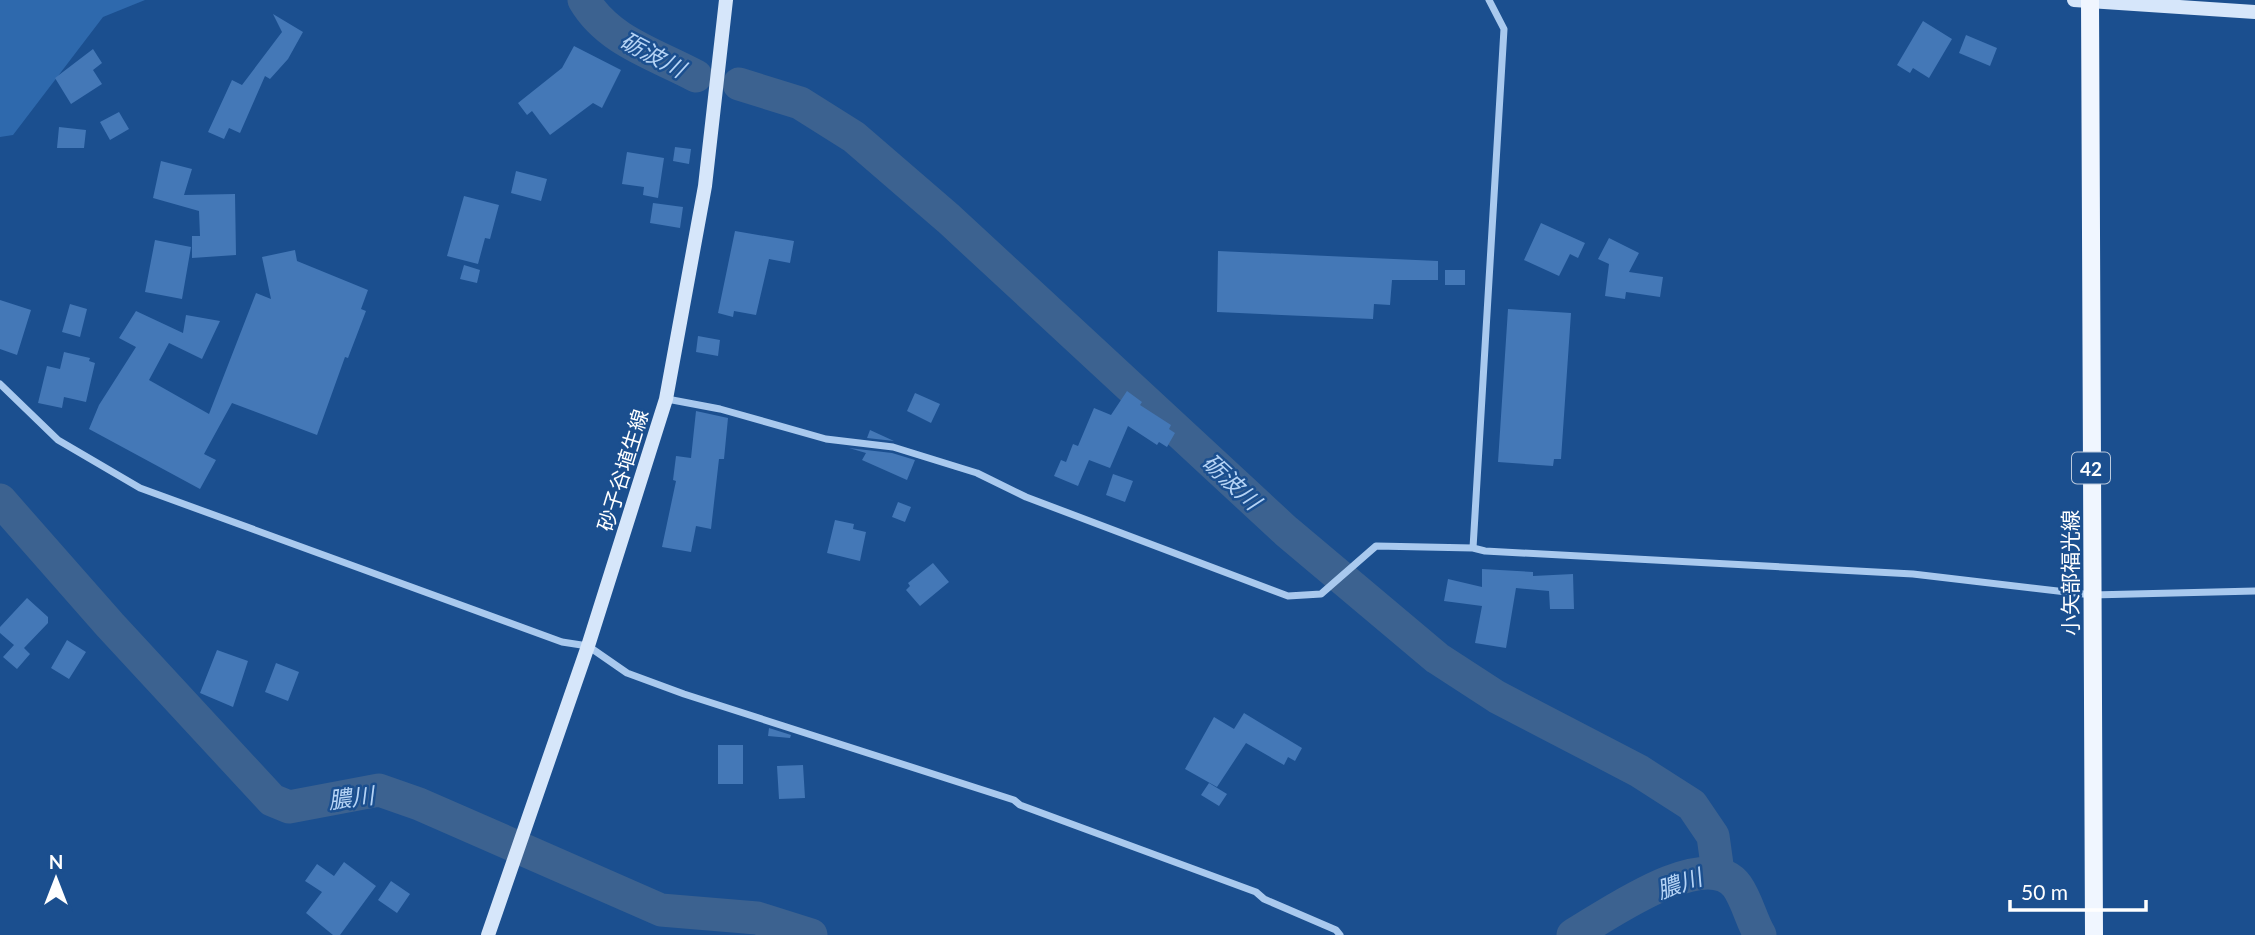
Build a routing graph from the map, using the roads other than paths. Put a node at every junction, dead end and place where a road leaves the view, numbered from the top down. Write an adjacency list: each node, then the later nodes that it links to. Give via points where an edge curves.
1 (726, 0): 6 (main road, 砂子谷埴生線, via 705,187)
2 (1489, 0): 7 (street, via 1504,29)
3 (2084, 0): 4 (main road); 9 (main road, 小矢部福光線 / 42)
4 (2255, 12)
5 (0, 384): 10 (street, via 58,440 140,488 562,642)
6 (666, 399): 7 (street, via 826,439 893,447 977,473 1026,497 1288,596 1321,594 1376,546); 10 (main road, 砂子谷埴生線)
7 (1473, 548): 9 (street, via 1913,574)
8 (2255, 591): 9 (street)
9 (2092, 595): 13 (main road, 小矢部福光線 / 42)
10 (588, 646): 11 (main road, 砂子谷埴生線); 12 (street, via 628,673 1014,800 1256,892)
11 (488, 935)
12 (1340, 935)
13 (2094, 935)

